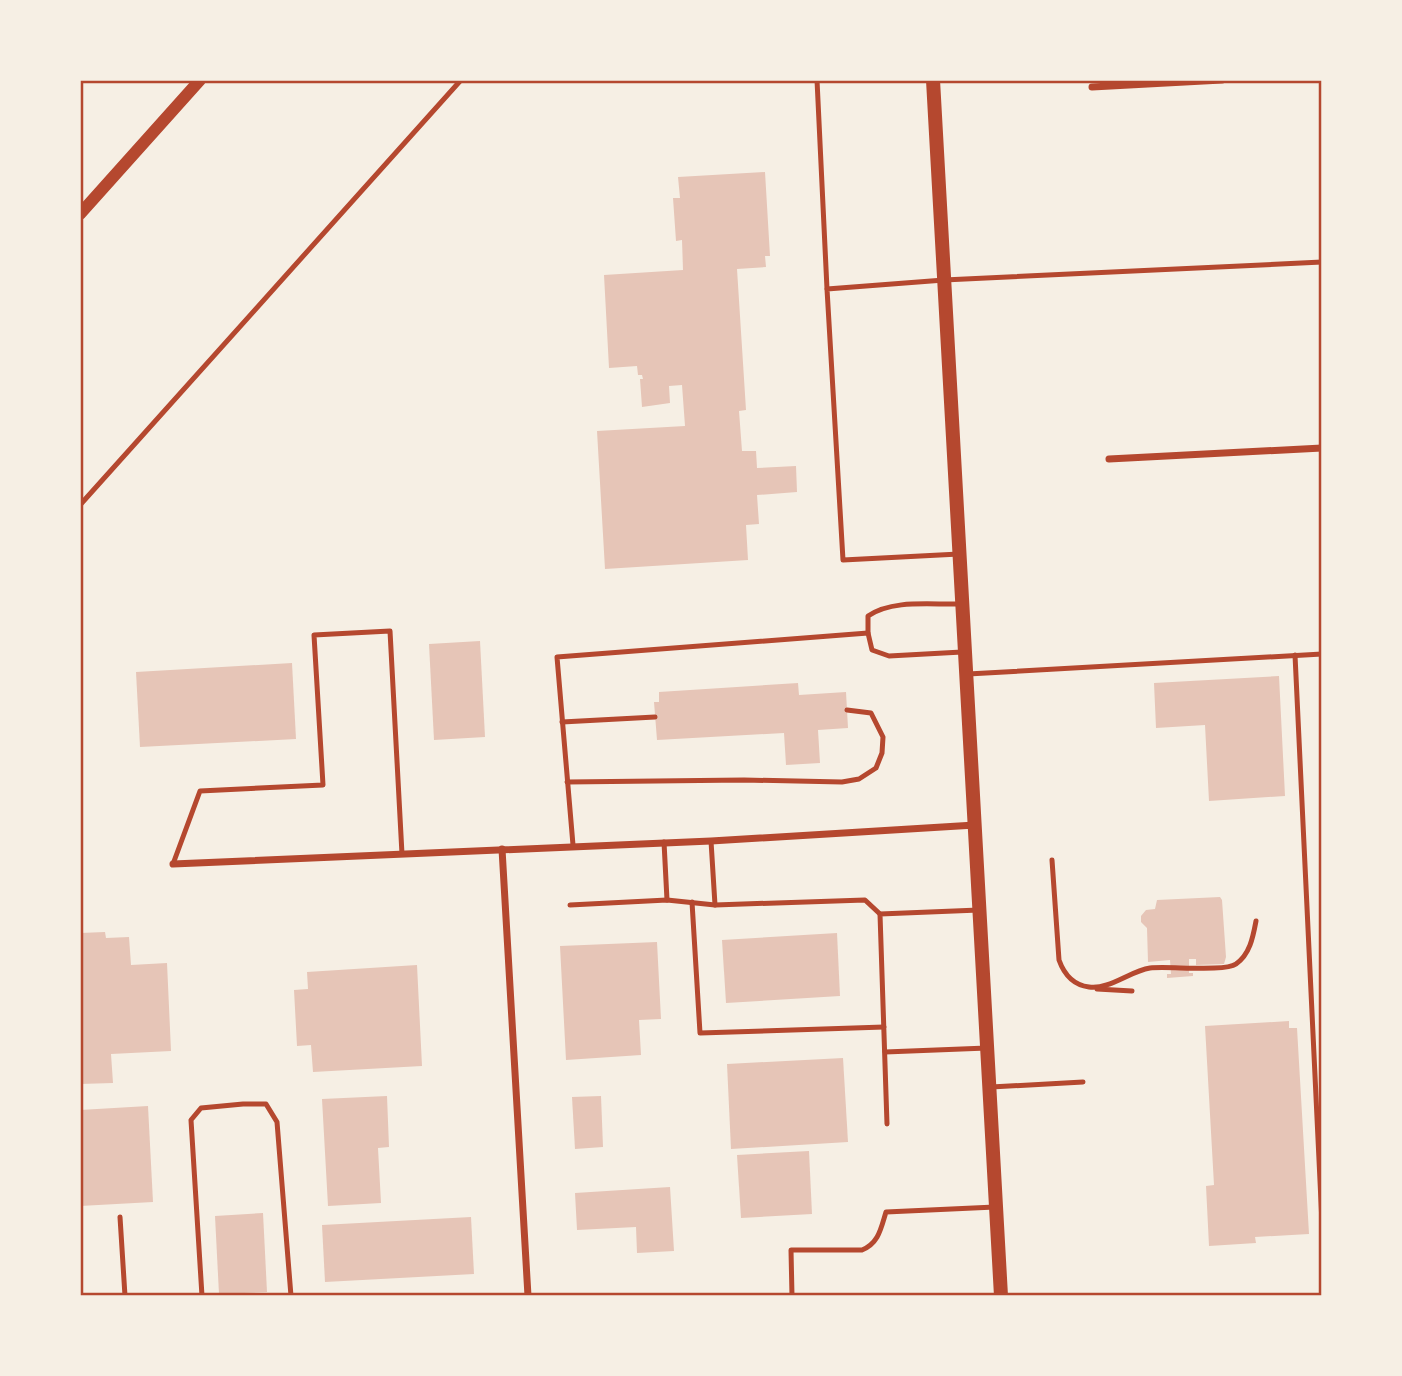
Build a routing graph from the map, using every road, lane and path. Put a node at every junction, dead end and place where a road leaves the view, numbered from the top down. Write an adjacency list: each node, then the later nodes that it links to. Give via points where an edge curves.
1 (200, 80): 7 (street)
2 (461, 80): 13 (lane)
3 (817, 80): 10 (lane)
4 (933, 80): 9 (main road)
5 (1222, 80): 6 (street)
6 (1092, 87)
7 (80, 214)
8 (1321, 262): 9 (lane)
9 (944, 280): 10 (lane); 14 (main road)
10 (827, 289): 14 (lane, via 843,560)
11 (1321, 449): 12 (street)
12 (1108, 459)
13 (80, 505)
14 (960, 554): 15 (main road)
15 (962, 604): 16 (lane, via 880,608 868,616); 17 (main road)
16 (868, 633): 17 (lane, via 872,650 889,656); 23 (lane, via 556,657)
17 (965, 652): 20 (main road)
18 (1321, 654): 19 (lane)
19 (1295, 656): 20 (lane); 48 (lane)
20 (966, 674): 25 (main road)
21 (847, 710): 24 (lane, via 871,713 883,737 876,768 859,779)
22 (655, 717): 23 (lane)
23 (562, 722): 24 (lane)
24 (567, 782): 28 (lane)
25 (975, 825): 26 (street); 37 (main road)
26 (711, 841): 27 (street); 36 (lane)
27 (664, 842): 28 (street); 33 (lane)
28 (573, 845): 29 (street)
29 (502, 849): 30 (street); 55 (street)
30 (402, 854): 32 (street); 32 (lane, via 390,631 314,635 323,785 200,791)
31 (1052, 860): 40 (lane, via 1059,960 1063,972 1076,984)
32 (173, 864)
33 (667, 900): 34 (lane); 35 (lane)
34 (692, 902): 36 (lane); 42 (lane, via 700,1033)
35 (570, 905)
36 (715, 905): 38 (lane, via 865,900)
37 (979, 910): 38 (lane); 43 (main road)
38 (880, 914): 42 (lane)
39 (1256, 921): 40 (lane, via 1248,950 1234,965 1150,968)
40 (1091, 988): 41 (lane)
41 (1132, 991)
42 (884, 1027): 44 (lane)
43 (987, 1048): 44 (lane); 46 (main road)
44 (885, 1052): 47 (lane)
45 (1083, 1082): 46 (lane)
46 (989, 1087): 49 (main road)
47 (887, 1124)
48 (1320, 1157): 51 (lane)
49 (996, 1207): 56 (lane, via 886,1212 870,1247 791,1250); 57 (main road)
50 (120, 1217): 52 (lane)
51 (1321, 1223)
52 (125, 1296)
53 (202, 1296): 54 (lane, via 191,1120 201,1108 267,1104 277,1122)
54 (291, 1296)
55 (528, 1296)
56 (792, 1296)
57 (1001, 1296)

